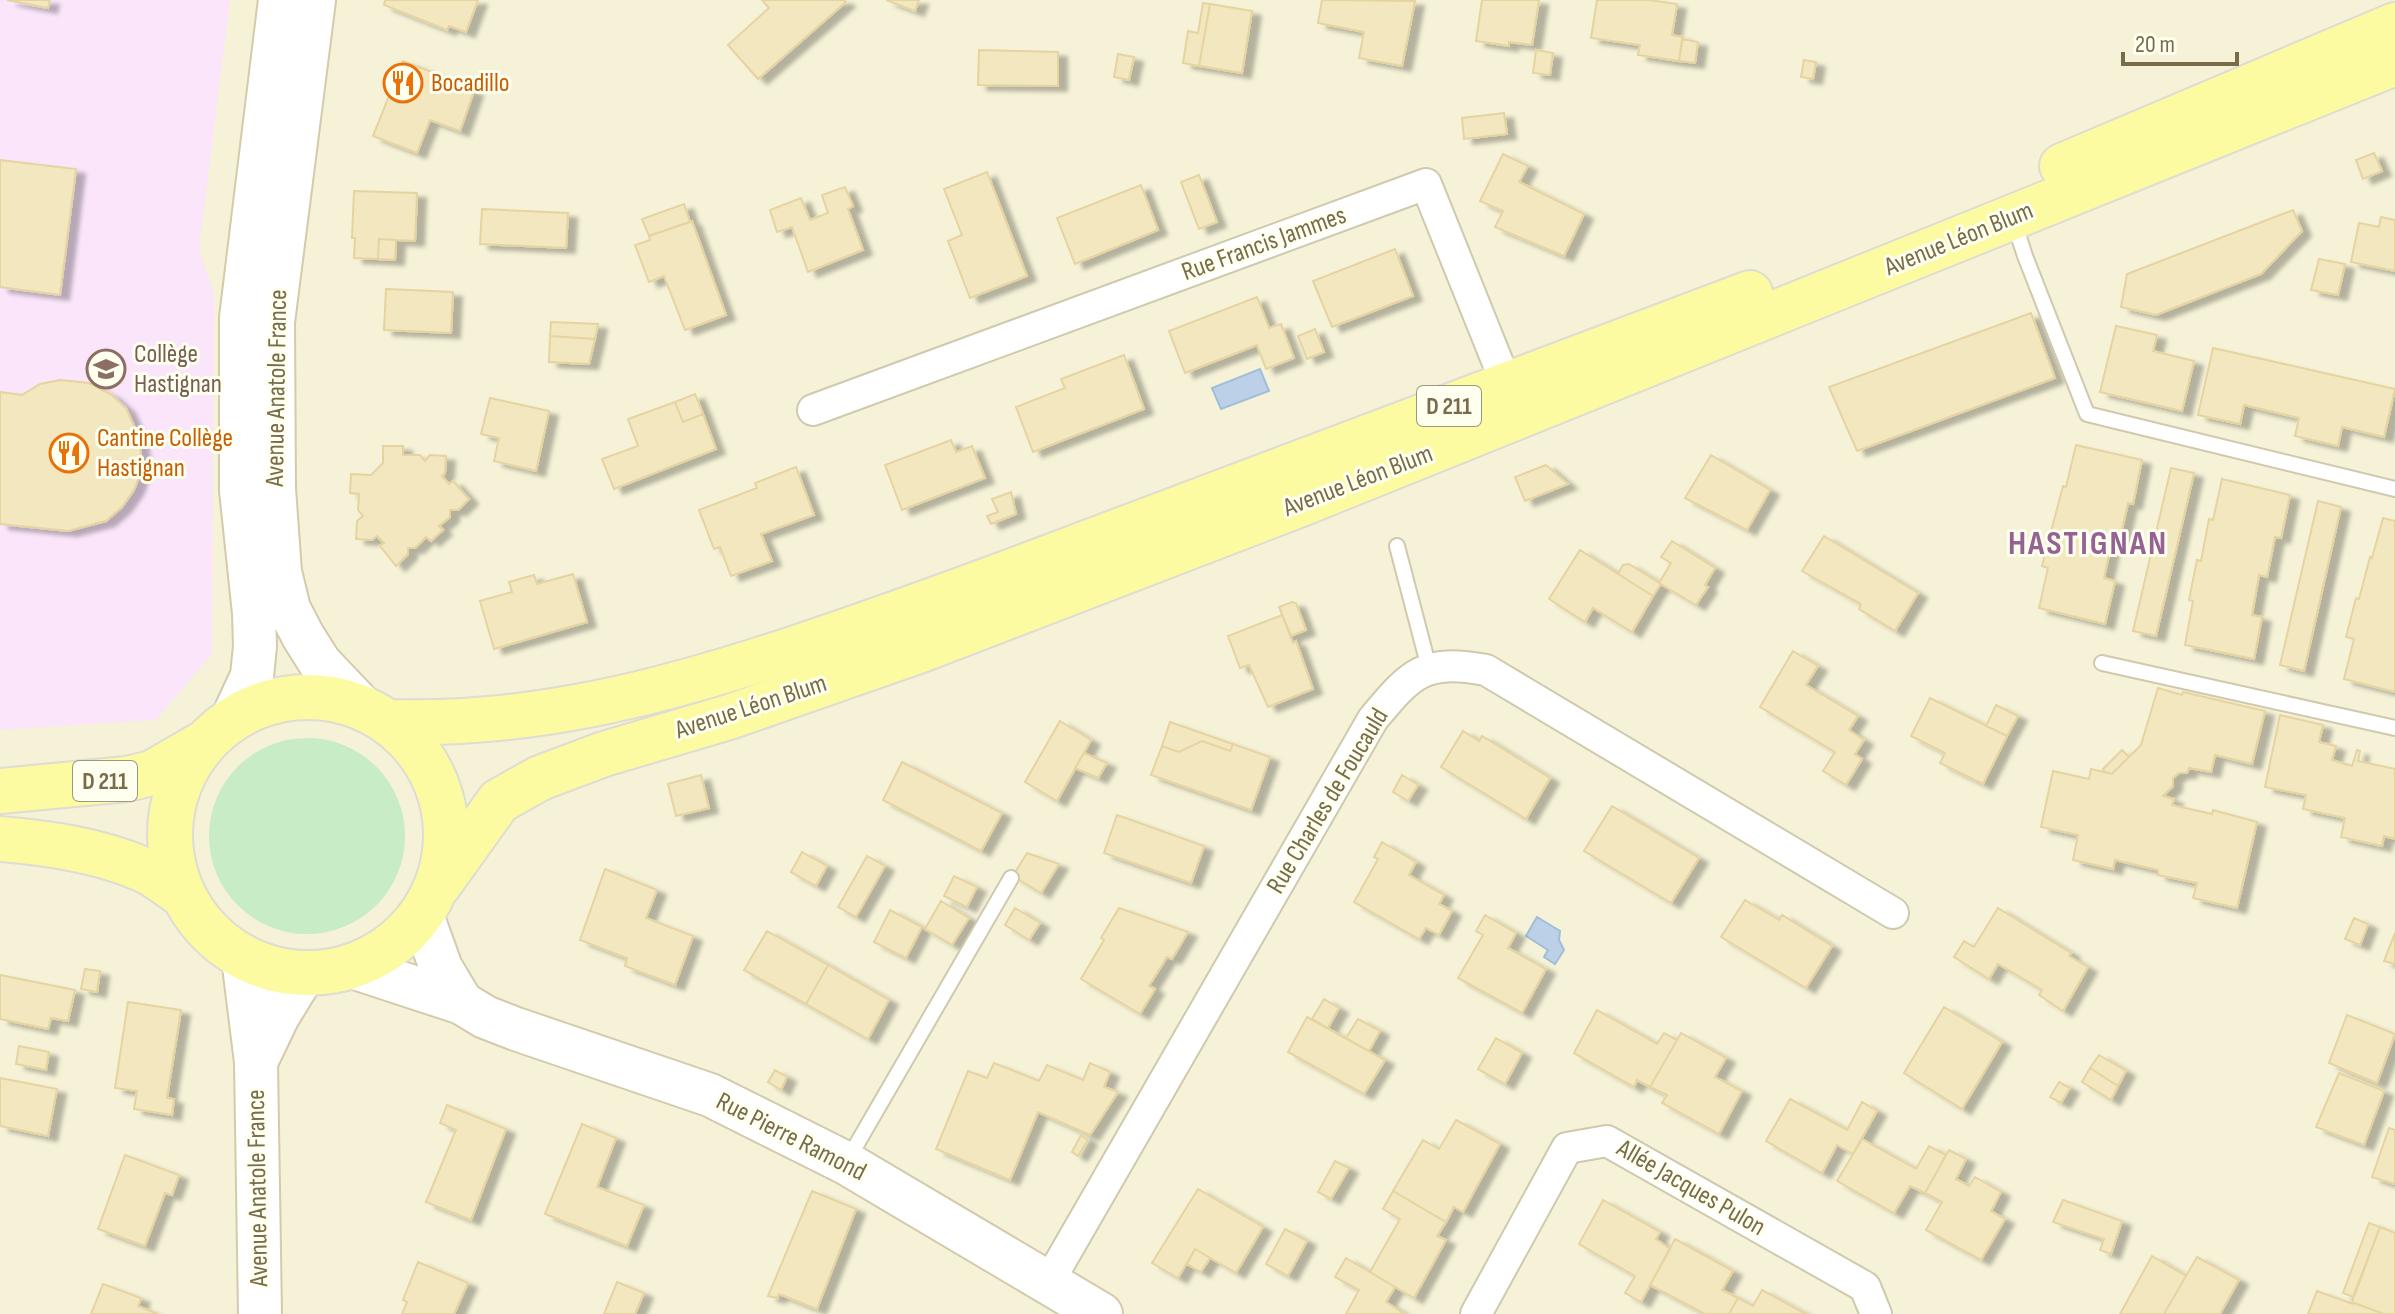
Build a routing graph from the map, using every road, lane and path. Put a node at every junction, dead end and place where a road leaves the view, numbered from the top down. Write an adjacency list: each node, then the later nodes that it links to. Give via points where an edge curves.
1 (280, 0): 15 (street, Avenue Anatole France, via 241,318 241,490 255,646 252,676)
2 (314, 0): 13 (street, Avenue Anatole France, via 273,322 280,572 289,609 320,663)
3 (2395, 25): 6 (main road, Avenue Léon Blum / D 211, via 1835,261)
4 (2395, 63): 5 (main road, Avenue Léon Blum / D 211)
5 (2013, 218): 8 (main road, Avenue Léon Blum / D 211); 9 (lane, via 2087,414)
6 (1506, 383): 7 (street, Rue Francis Jammes, via 1426,184); 8 (street); 13 (main road, Avenue Léon Blum / D 211, via 907,610 719,674 607,703 536,714 435,723)
7 (813, 410)
8 (1441, 449): 20 (main road, Avenue Léon Blum / D 211, via 921,650 540,778 499,801)
9 (2395, 489)
10 (1397, 546): 12 (lane)
11 (2102, 663): 14 (lane)
12 (1429, 668): 21 (street, via 1486,670); 28 (street, Rue Charles de Foucauld, via 1400,687 1373,719)
13 (376, 714): 15 (main road, via 317,695 273,699); 20 (main road, via 423,755 442,796 448,841)
14 (2395, 728)
15 (218, 731): 16 (main road, D 211, via 152,773); 19 (main road, via 181,778 171,818 171,858)
16 (0, 791)
17 (0, 839): 19 (main road, via 107,856 145,870)
18 (1011, 878): 27 (lane)
19 (184, 896): 22 (main road, via 215,938)
20 (430, 900): 23 (main road, via 396,945); 25 (street, via 441,968)
21 (1893, 913)
22 (243, 958): 24 (main road, via 275,970); 26 (street, Avenue Anatole France)
23 (349, 966): 24 (main road); 25 (street, Rue Pierre Ramond)
24 (305, 972): 26 (street, Avenue Anatole France)
25 (462, 1003): 27 (street, Rue Pierre Ramond, via 506,1025 710,1095)
26 (256, 1062): 29 (street, Avenue Anatole France)
27 (846, 1163): 28 (street, Rue Pierre Ramond)
28 (1048, 1283): 30 (street, Rue Pierre Ramond)
29 (260, 1314)
30 (1101, 1314)
31 (1476, 1314): 32 (street, Allée Jacques Pulon, via 1567,1148 1607,1141 1865,1287)
32 (1876, 1314)

